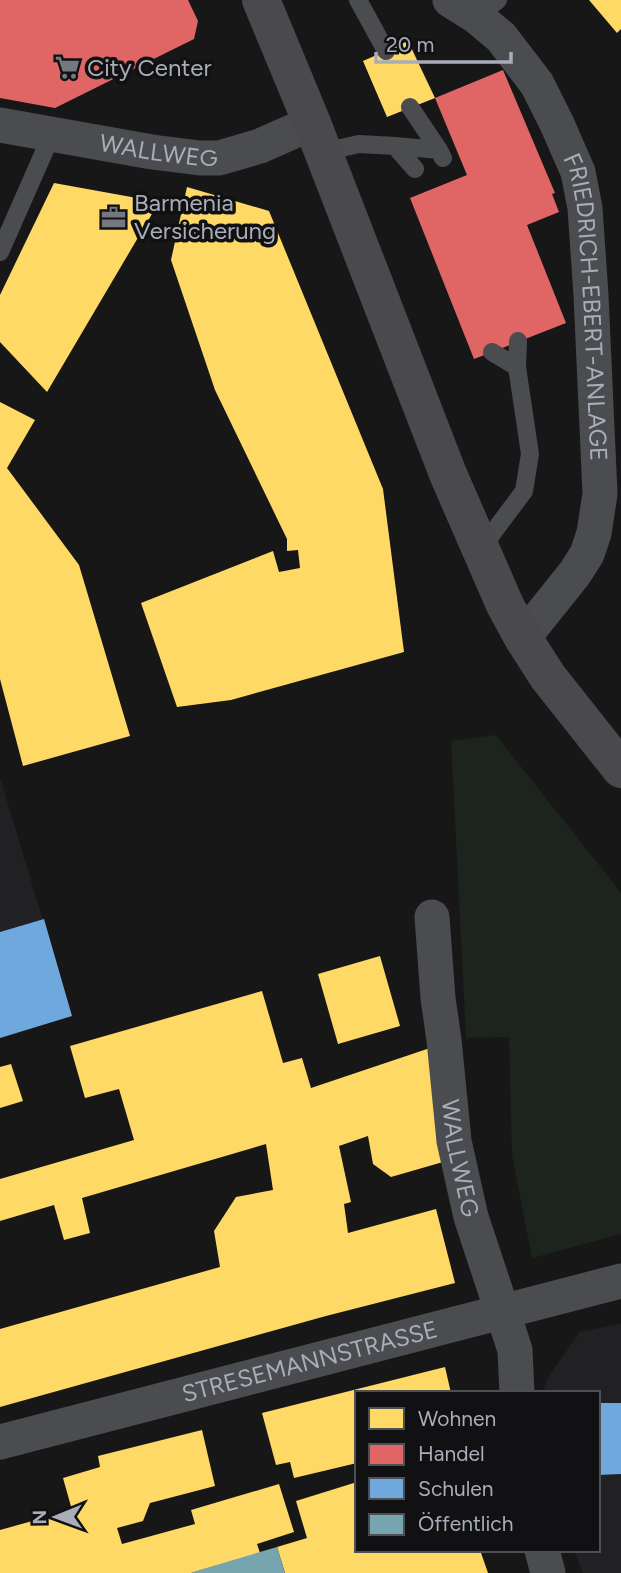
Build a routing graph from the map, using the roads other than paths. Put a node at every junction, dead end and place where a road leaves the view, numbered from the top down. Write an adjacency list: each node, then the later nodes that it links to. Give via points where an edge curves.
1 (261, 0): 8 (main road)
2 (358, 0): 4 (lane)
3 (475, 6): 15 (street, FRIEDRICH-EBERT-ANLAGE, via 537,84 578,172 586,208)
4 (386, 51)
5 (410, 107): 9 (lane, via 441,154)
6 (0, 125): 7 (street, WALLWEG)
7 (52, 134): 8 (street, WALLWEG, via 200,158); 11 (lane)
8 (317, 137): 9 (lane); 16 (main road)
9 (395, 146): 10 (lane)
10 (415, 169)
11 (0, 251)
12 (518, 341): 14 (lane)
13 (492, 352): 14 (lane)
14 (517, 368): 16 (lane, via 530,454 524,491)
15 (611, 493): 17 (street, FRIEDRICH-EBERT-ANLAGE, via 587,554)
16 (480, 550): 17 (main road)
17 (523, 638): 18 (main road)
18 (621, 769)
19 (432, 917): 21 (street, WALLWEG, via 454,1141 471,1217)
20 (621, 1281): 21 (street, STRESEMANNSTRASSE)
21 (503, 1311): 22 (street, WALLWEG, via 515,1350); 23 (street, STRESEMANNSTRASSE)
22 (517, 1391)
23 (0, 1442)
24 (543, 1552): 25 (street)
25 (548, 1573)

